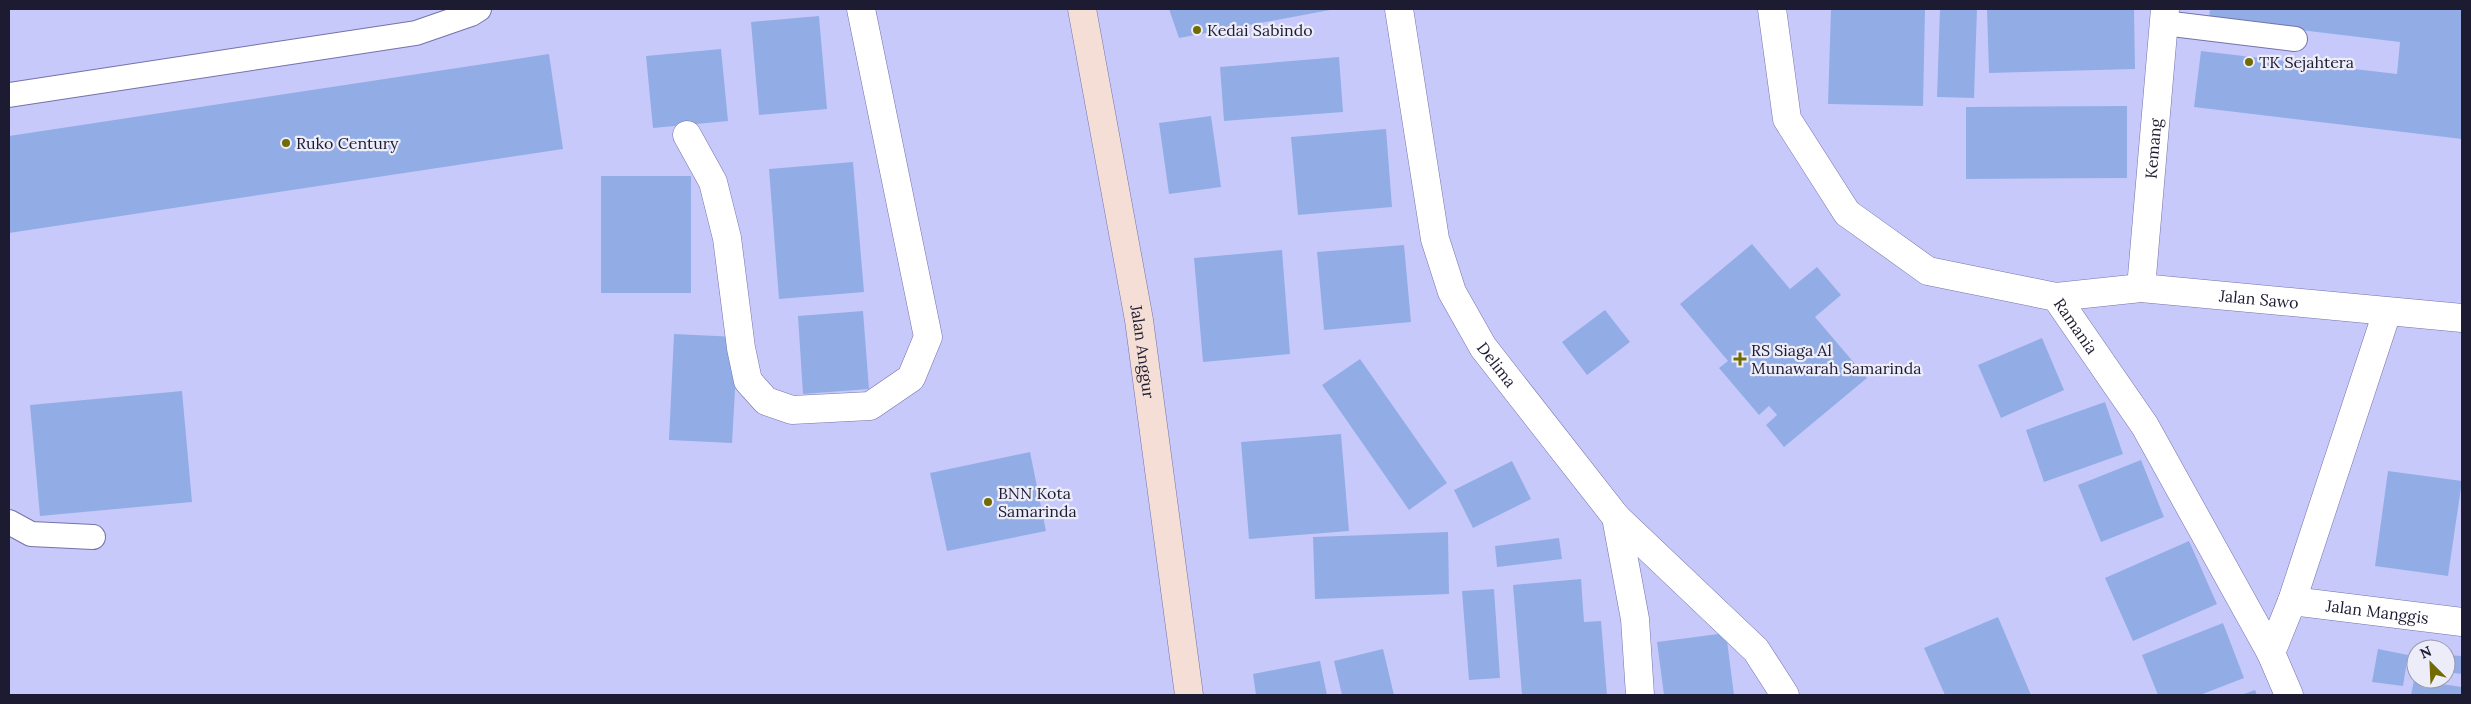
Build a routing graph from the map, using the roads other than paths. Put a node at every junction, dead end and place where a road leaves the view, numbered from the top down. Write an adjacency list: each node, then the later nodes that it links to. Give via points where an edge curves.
1 (479, 9): 8 (lane, via 416,32)
2 (861, 9): 9 (street, via 928,337 911,378 870,406 792,410 766,401 748,381 726,238 713,182)
3 (1082, 9): 20 (street, Jalan Anggur, via 1139,320)
4 (1399, 9): 14 (street, Delima, via 1435,239 1452,292 1484,347)
5 (1772, 9): 11 (street, Ramania, via 1787,119 1847,213 1928,271)
6 (2165, 16): 7 (lane); 10 (street, Kemang)
7 (2295, 39)
8 (9, 95)
9 (686, 135)
10 (2141, 288): 11 (street, Jalan Sawo); 12 (street, Jalan Sawo)
11 (2056, 297): 19 (street, Ramania, via 2145,426)
12 (2387, 312): 13 (street, Jalan Sawo); 17 (street)
13 (2462, 318)
14 (1616, 517): 21 (street, Delima, via 1635,619); 22 (street, via 1756,650)
15 (9, 522): 16 (lane, via 30,534)
16 (93, 537)
17 (2292, 601): 18 (street, Jalan Manggis); 19 (street)
18 (2462, 622)
19 (2271, 653): 23 (street, Ramania)
20 (1189, 695)
21 (1640, 695)
22 (1785, 695)
23 (2289, 695)

